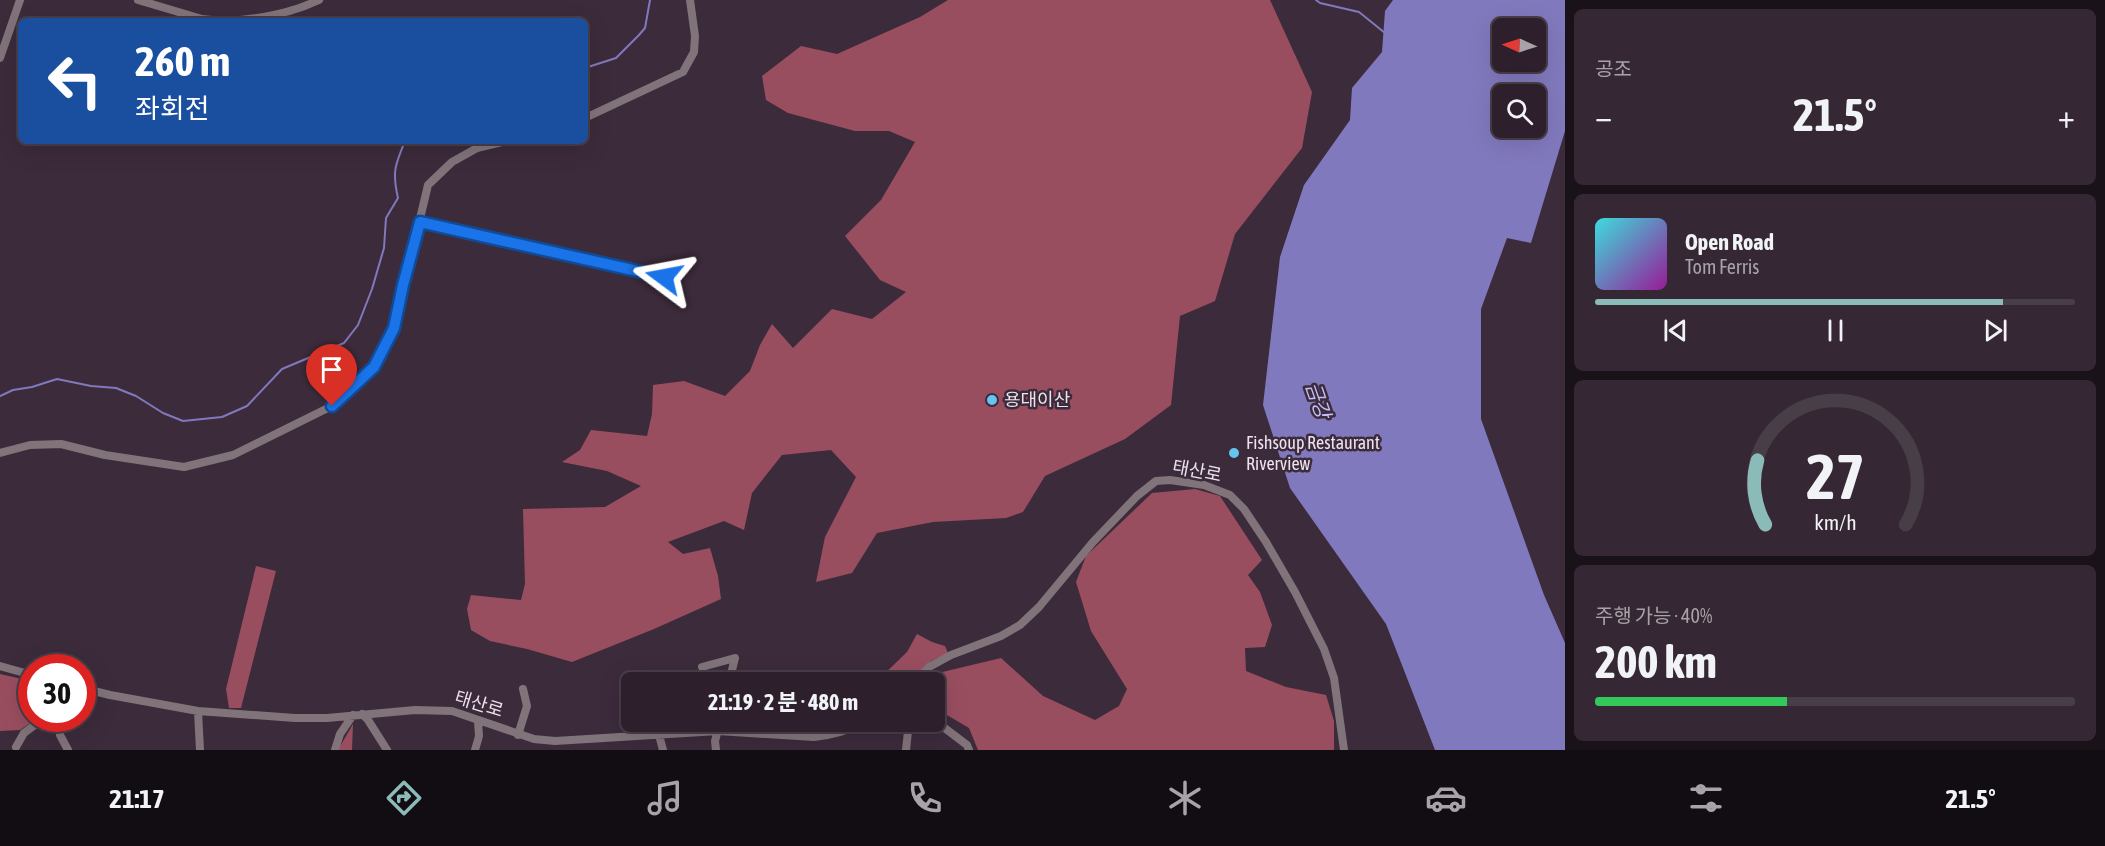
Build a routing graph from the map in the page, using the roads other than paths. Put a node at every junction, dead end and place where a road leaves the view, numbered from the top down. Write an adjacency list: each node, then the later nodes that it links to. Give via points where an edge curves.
1 (20, 0): 8 (street)
2 (138, 0): 5 (street)
3 (319, 0): 7 (street)
4 (690, 0): 9 (street, via 694,52 683,72)
5 (151, 2): 6 (street)
6 (199, 18)
7 (263, 18)
8 (0, 58)
9 (588, 117)
10 (494, 144): 11 (street, via 452,162 428,184)
11 (420, 222): 12 (street); 13 (street, via 394,328 374,367 332,406 233,455 184,467 61,444 30,445)
12 (664, 277)
13 (0, 453)
14 (0, 666): 16 (street)
15 (702, 667): 17 (street, via 735,658)
16 (18, 671)
17 (732, 672)
18 (924, 672): 48 (street, 태산로, via 951,655 1020,625 1093,542 1156,481 1204,485 1230,495 1244,509 1324,649 1334,678)
19 (523, 689): 32 (street, via 526,706)
20 (96, 692): 21 (street, 태산로)
21 (198, 711): 22 (street, 태산로, via 295,718); 38 (street)
22 (357, 715): 23 (street, 태산로, via 432,709 452,711); 39 (street, via 340,734); 40 (street)
23 (478, 721): 32 (street, 태산로); 41 (street)
24 (945, 728): 47 (street)
25 (25, 732): 36 (street)
26 (60, 732): 37 (street)
27 (704, 732): 33 (street, 태산로)
28 (718, 732): 45 (street)
29 (734, 732): 30 (street, 태산로, via 814,737)
30 (843, 732)
31 (908, 732): 46 (street)
32 (518, 735): 34 (street, 태산로)
33 (660, 735): 35 (street, 태산로); 44 (street)
34 (534, 739): 35 (street, 태산로); 42 (street)
35 (585, 739): 43 (street)
36 (16, 747)
37 (68, 750)
38 (200, 750)
39 (335, 750)
40 (387, 750)
41 (475, 750)
42 (537, 750)
43 (588, 750)
44 (663, 750)
45 (716, 750)
46 (906, 750)
47 (969, 750)
48 (1344, 750)

